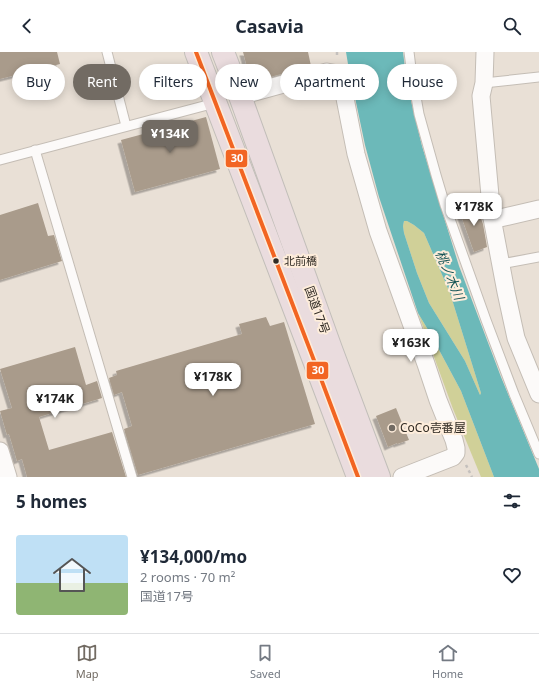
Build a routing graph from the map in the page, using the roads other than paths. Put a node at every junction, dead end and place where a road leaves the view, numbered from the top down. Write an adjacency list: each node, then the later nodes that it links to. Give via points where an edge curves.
1 (107, 52): 12 (lane)
2 (196, 52): 11 (highway, 国道17号)
3 (223, 52): 6 (highway, 国道17号)
4 (409, 52): 21 (lane, via 420,114 445,204 486,320)
5 (485, 52): 8 (street)
6 (228, 64)
7 (539, 77): 8 (lane)
8 (484, 83): 16 (street, via 481,96)
9 (272, 87): 26 (street, via 327,72 338,74 341,78 356,154 378,231 456,448 453,457)
10 (241, 100): 25 (highway, 国道17号)
11 (216, 103): 12 (lane); 24 (highway, 国道17号)
12 (126, 126): 13 (lane)
13 (35, 150): 14 (lane); 23 (lane)
14 (0, 160)
15 (539, 209): 16 (street)
16 (492, 218): 18 (street)
17 (539, 257): 18 (lane)
18 (500, 264): 19 (street, via 516,338)
19 (539, 394)
20 (0, 451): 22 (street)
21 (539, 454)
22 (8, 477)
23 (132, 477)
24 (358, 477)
25 (379, 477)
26 (402, 477)

